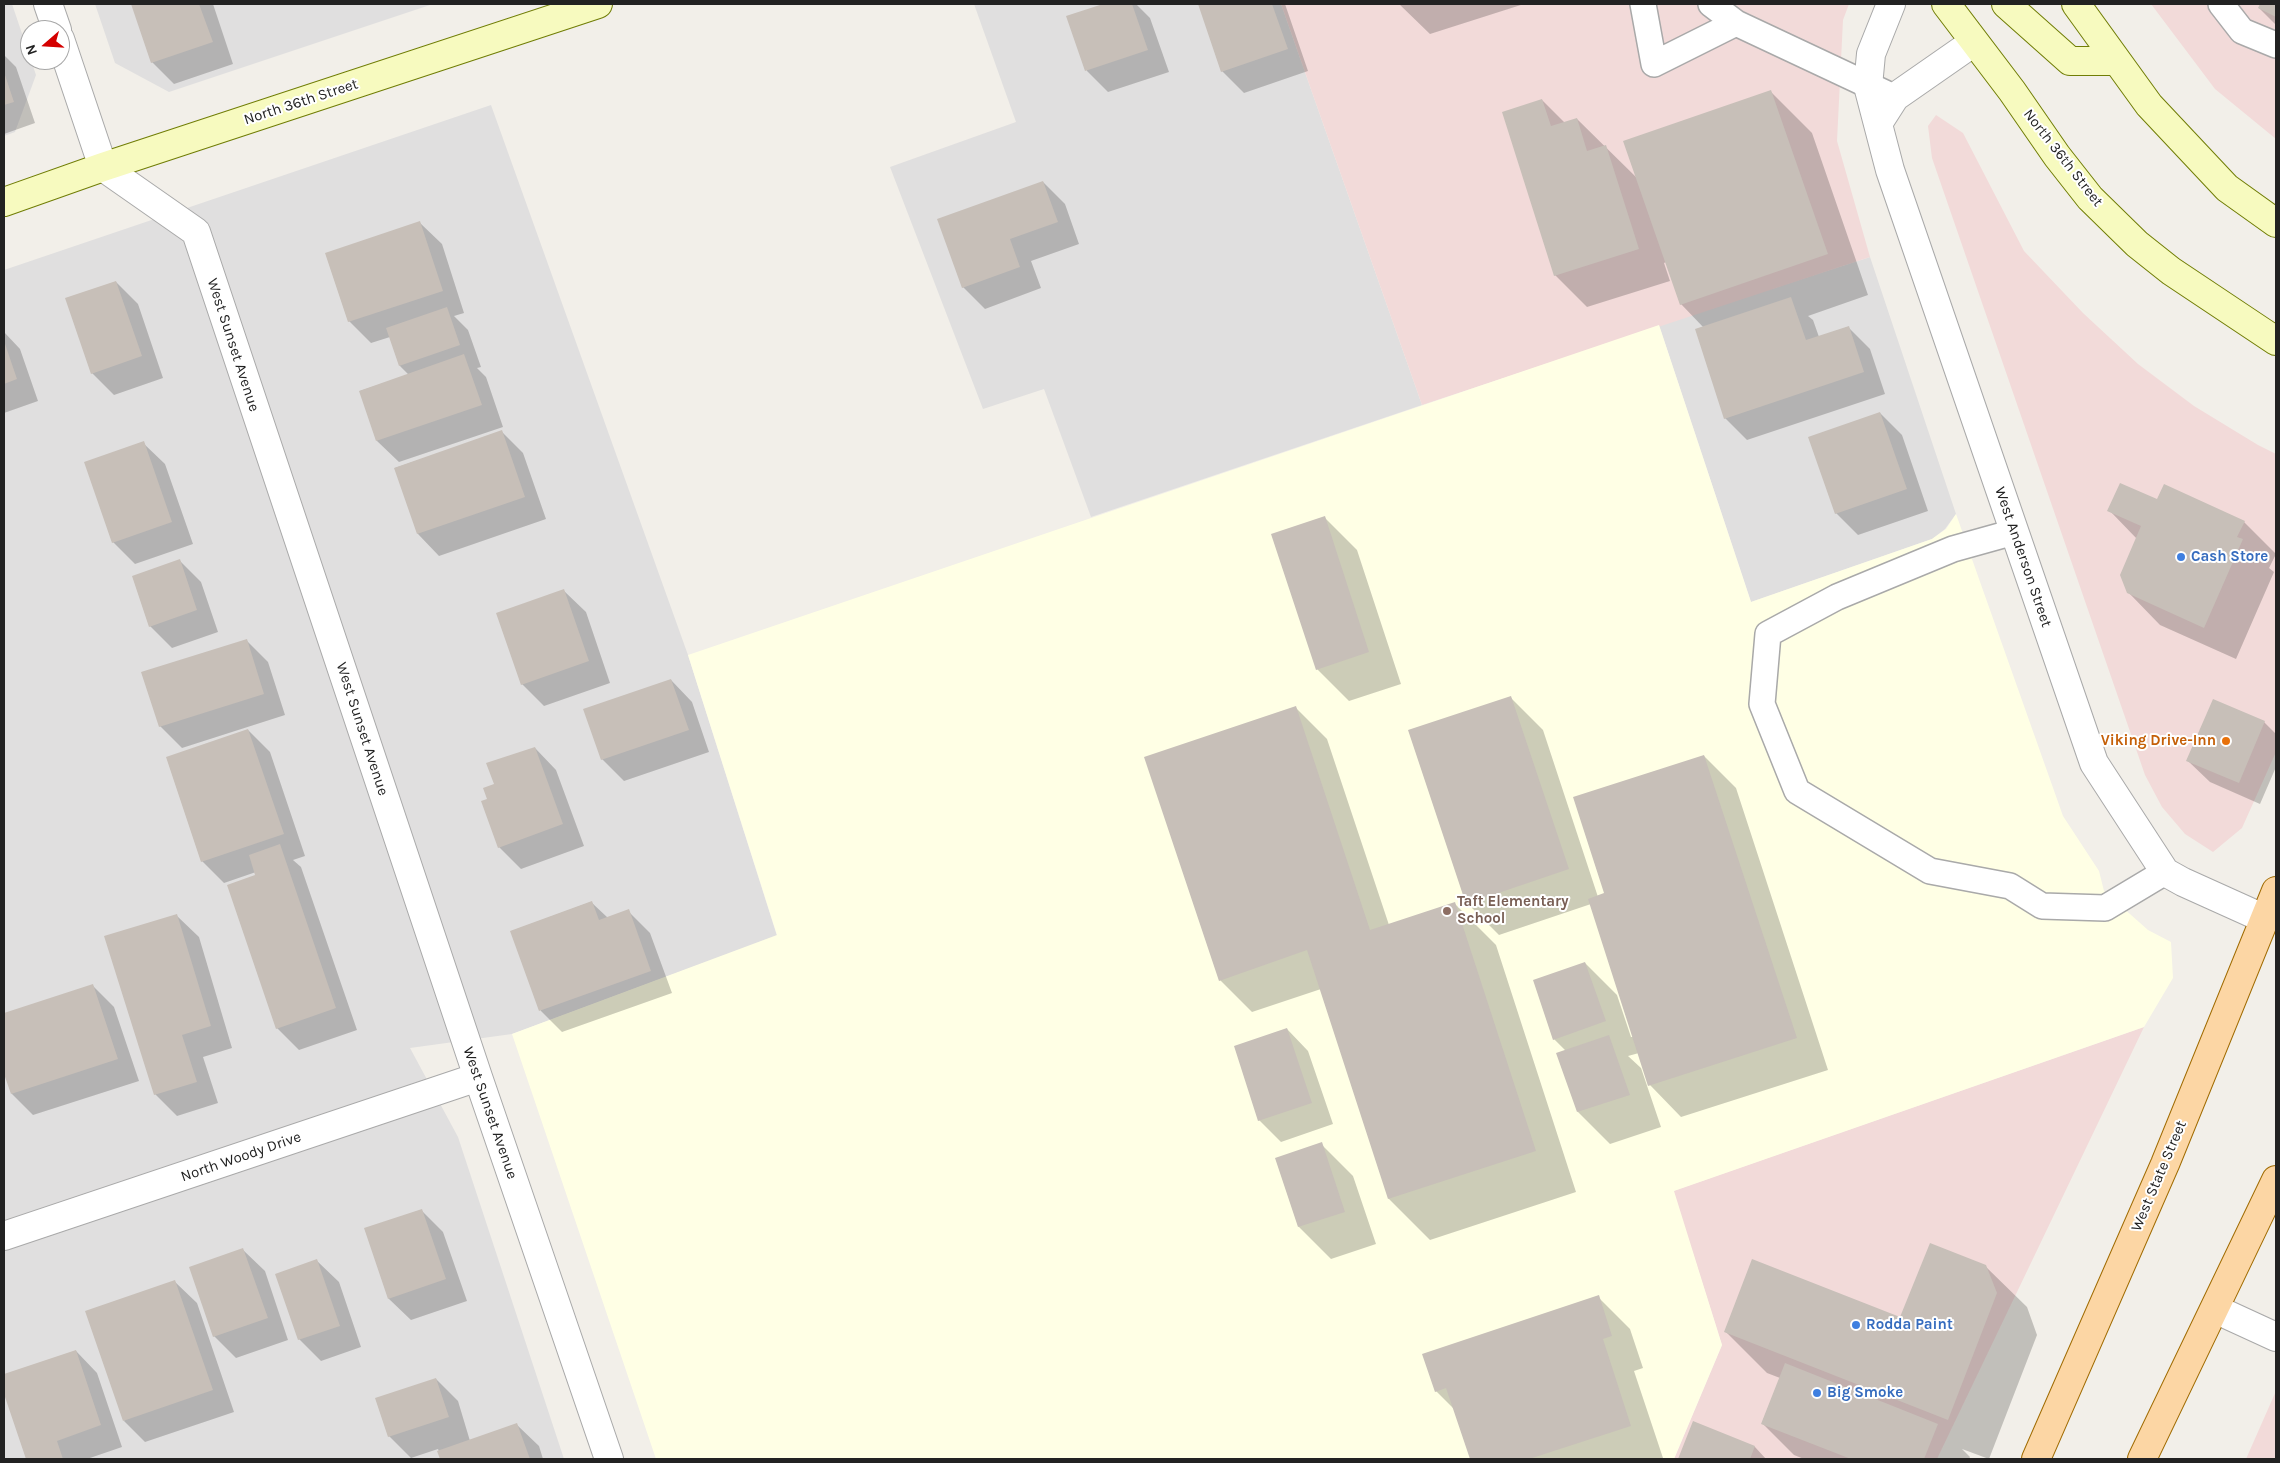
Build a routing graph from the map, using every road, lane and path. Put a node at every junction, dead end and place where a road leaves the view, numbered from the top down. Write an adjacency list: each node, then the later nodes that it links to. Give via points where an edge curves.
1 (48, 4): 10 (street)
2 (598, 4): 19 (street, North 36th Street)
3 (1643, 4): 11 (lane, via 1654,64)
4 (1711, 4): 11 (lane)
5 (1890, 4): 16 (street, West Anderson Street, via 1871,54)
6 (1946, 4): 12 (street, North 36th Street)
7 (2006, 4): 14 (street, via 2070,61)
8 (2076, 4): 14 (street)
9 (2221, 4): 13 (lane, via 2242,31)
10 (54, 20)
11 (1736, 23): 16 (lane)
12 (1974, 42): 17 (street); 22 (street, North 36th Street, via 2090,198 2171,272)
13 (2276, 45)
14 (2116, 61): 21 (street, via 2149,105 2227,188)
15 (70, 69): 19 (street)
16 (1868, 86): 17 (lane); 18 (street, West Anderson Street)
17 (1894, 97): 18 (street)
18 (1878, 122): 23 (street, West Anderson Street, via 1890,170)
19 (103, 166): 20 (street, North 36th Street); 27 (street, West Sunset Avenue, via 196,232)
20 (4, 202)
21 (2276, 223)
22 (2276, 341)
23 (2014, 532): 24 (street, West Anderson Street, via 2094,763); 24 (lane, via 1953,549 1846,593 1768,634 1762,704 1796,791 1930,870 2010,886 2042,906 2105,908)
24 (2165, 872): 26 (street, West Anderson Street)
25 (2276, 891): 26 (main road, West State Street)
26 (2265, 919): 33 (main road, West State Street, via 2165,1164)
27 (478, 1077): 29 (street, North Woody Drive); 32 (street, West Sunset Avenue)
28 (2276, 1180): 30 (main road)
29 (4, 1236)
30 (2215, 1309): 31 (street); 34 (main road)
31 (2276, 1337)
32 (610, 1459)
33 (2036, 1459)
34 (2142, 1459)

